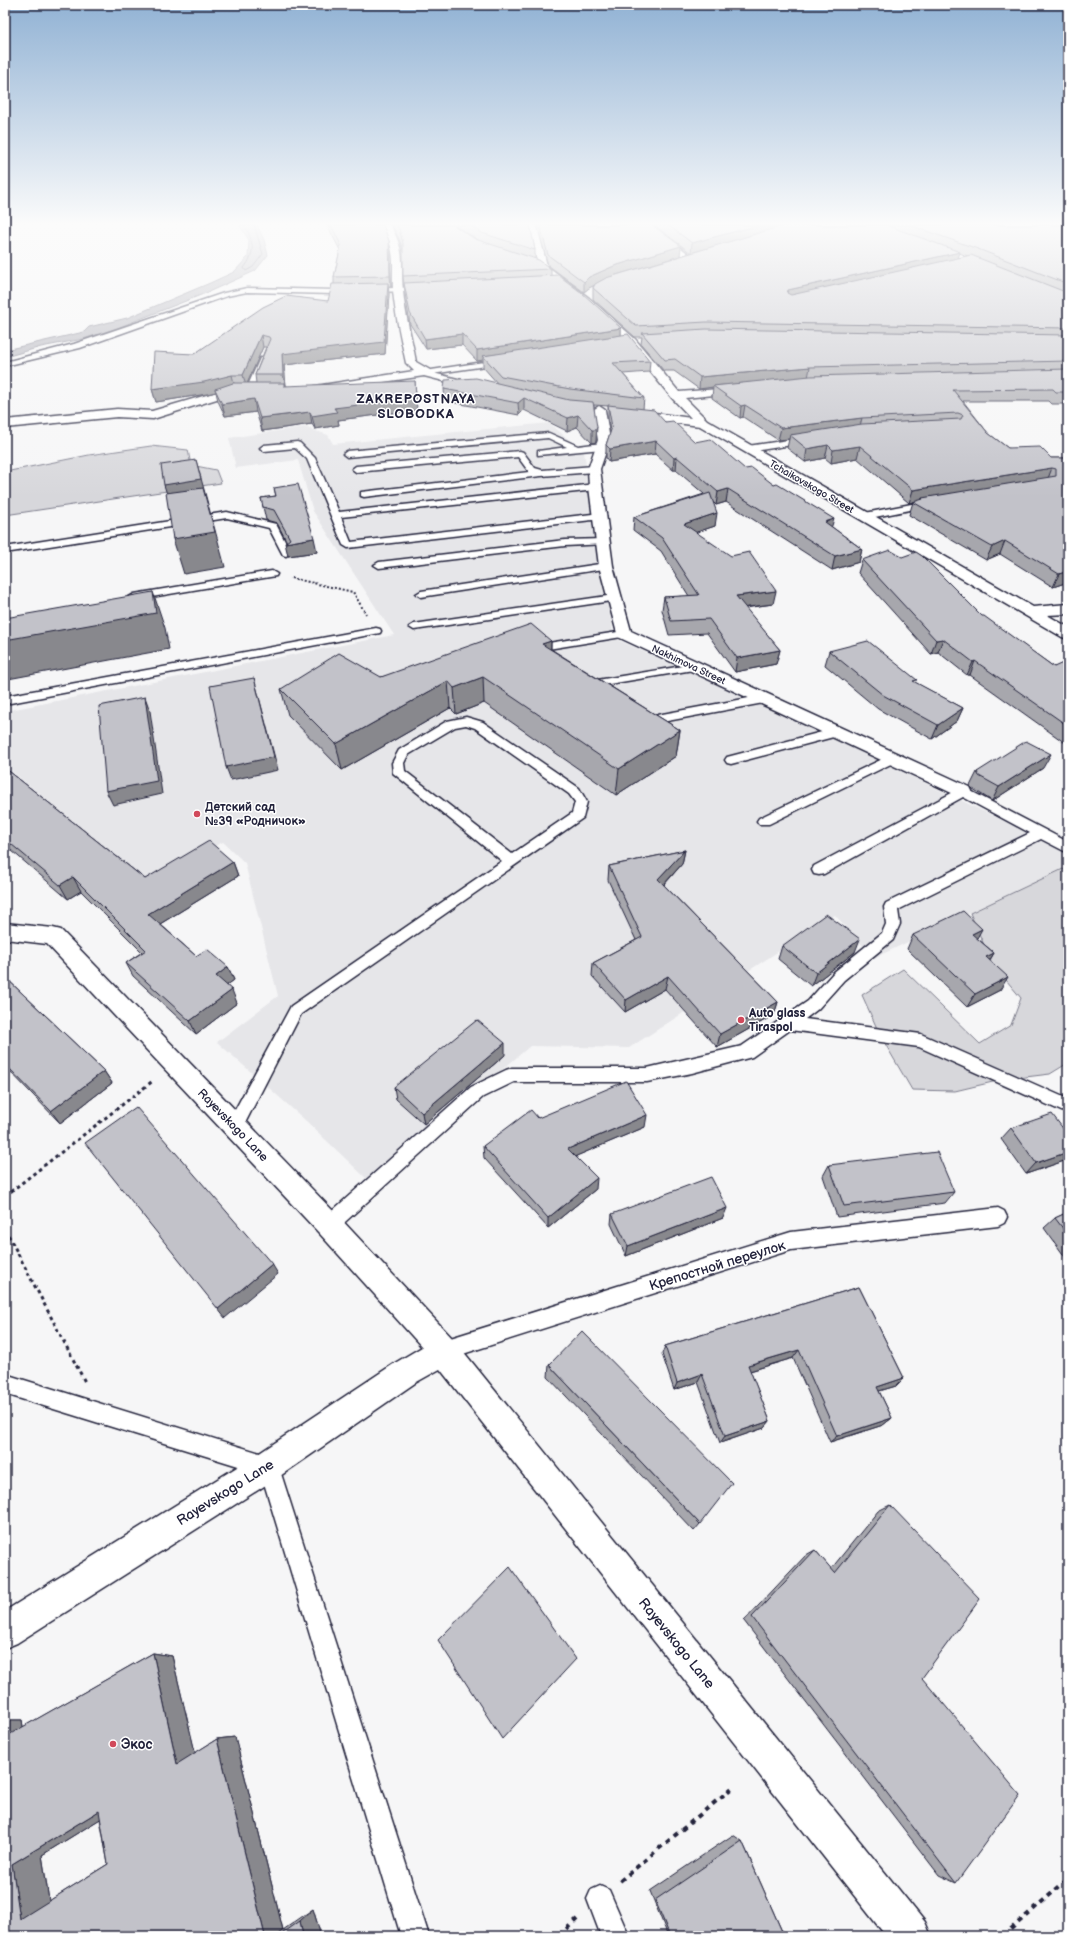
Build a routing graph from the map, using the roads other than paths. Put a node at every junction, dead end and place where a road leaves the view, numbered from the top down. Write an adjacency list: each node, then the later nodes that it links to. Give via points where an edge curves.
1 (164, 316): 6 (lane, via 77,346)
2 (402, 316): 7 (street, via 411,363)
3 (606, 316): 13 (street, Tchaikovskogo Street)
4 (267, 350): 9 (lane)
5 (509, 360): 7 (lane)
6 (5, 364)
7 (425, 373): 11 (street); 12 (street)
8 (752, 388): 13 (street)
9 (250, 390): 10 (street); 15 (street, via 221,394 153,414 117,413)
10 (265, 390)
11 (301, 390)
12 (489, 390)
13 (676, 396): 14 (street, Tchaikovskogo Street)
14 (703, 423): 17 (street, via 605,411); 20 (street, Tchaikovskogo Street)
15 (5, 424)
16 (814, 439): 20 (lane)
17 (602, 446): 19 (lane); 24 (street)
18 (264, 448): 29 (lane, via 297,445 311,458)
19 (577, 449): 21 (lane); 22 (lane, via 548,435)
20 (748, 449): 31 (street, Tchaikovskogo Street)
21 (541, 453)
22 (347, 454)
23 (356, 469): 25 (lane, via 520,454 532,470)
24 (594, 469): 25 (lane); 26 (street)
25 (541, 473): 27 (lane)
26 (596, 487): 29 (lane); 30 (street)
27 (364, 494)
28 (944, 502): 31 (lane)
29 (336, 515): 30 (lane, via 348,546)
30 (601, 516): 32 (street)
31 (865, 516): 42 (street, Tchaikovskogo Street)
32 (604, 542): 35 (lane, via 565,543); 36 (street)
33 (5, 550): 34 (lane, via 227,515 273,526)
34 (286, 553)
35 (379, 565)
36 (606, 566): 38 (lane); 39 (street)
37 (272, 574): 40 (lane)
38 (421, 594)
39 (614, 598): 43 (lane); 45 (street)
40 (123, 599)
41 (1068, 609): 42 (street)
42 (1030, 612): 46 (street, Tchaikovskogo Street)
43 (414, 627)
44 (376, 631): 51 (lane)
45 (624, 634): 47 (lane); 48 (street, Nakhimova Street)
46 (1068, 634)
47 (542, 647)
48 (695, 667): 49 (lane); 50 (street, Nakhimova Street)
49 (585, 685)
50 (765, 699): 52 (lane); 53 (street, Nakhimova Street)
51 (5, 700)
52 (646, 721)
53 (837, 732): 54 (street, Nakhimova Street); 55 (lane)
54 (893, 758): 56 (street, Nakhimova Street); 57 (lane)
55 (731, 760)
56 (963, 791): 58 (lane); 61 (lane)
57 (764, 820)
58 (1042, 833): 59 (lane); 63 (lane, via 891,907 893,924 888,936 839,976 812,1005)
59 (1068, 848)
60 (512, 861): 60 (lane, via 578,815 581,802 574,791 479,725 466,721 451,724 403,753 398,763 399,773); 65 (lane, via 296,1010)
61 (819, 870)
62 (5, 931): 65 (street, Rayevskogo Lane, via 53,936)
63 (787, 1023): 64 (lane, via 921,1041); 67 (lane, via 746,1052 647,1075 512,1075 477,1092)
64 (1068, 1107)
65 (235, 1126): 67 (street, Rayevskogo Lane)
66 (998, 1216): 68 (lane, Крепостной переулок, via 791,1241)
67 (329, 1225): 68 (street, Rayevskogo Lane)
68 (444, 1350): 70 (street, Rayevskogo Lane, via 404,1373); 75 (street, Rayevskogo Lane)
69 (5, 1384): 70 (lane)
70 (269, 1465): 71 (street, Rayevskogo Lane); 73 (lane)
71 (5, 1631)
72 (600, 1899): 74 (lane)
73 (415, 1936)
74 (615, 1936)
75 (911, 1936)

